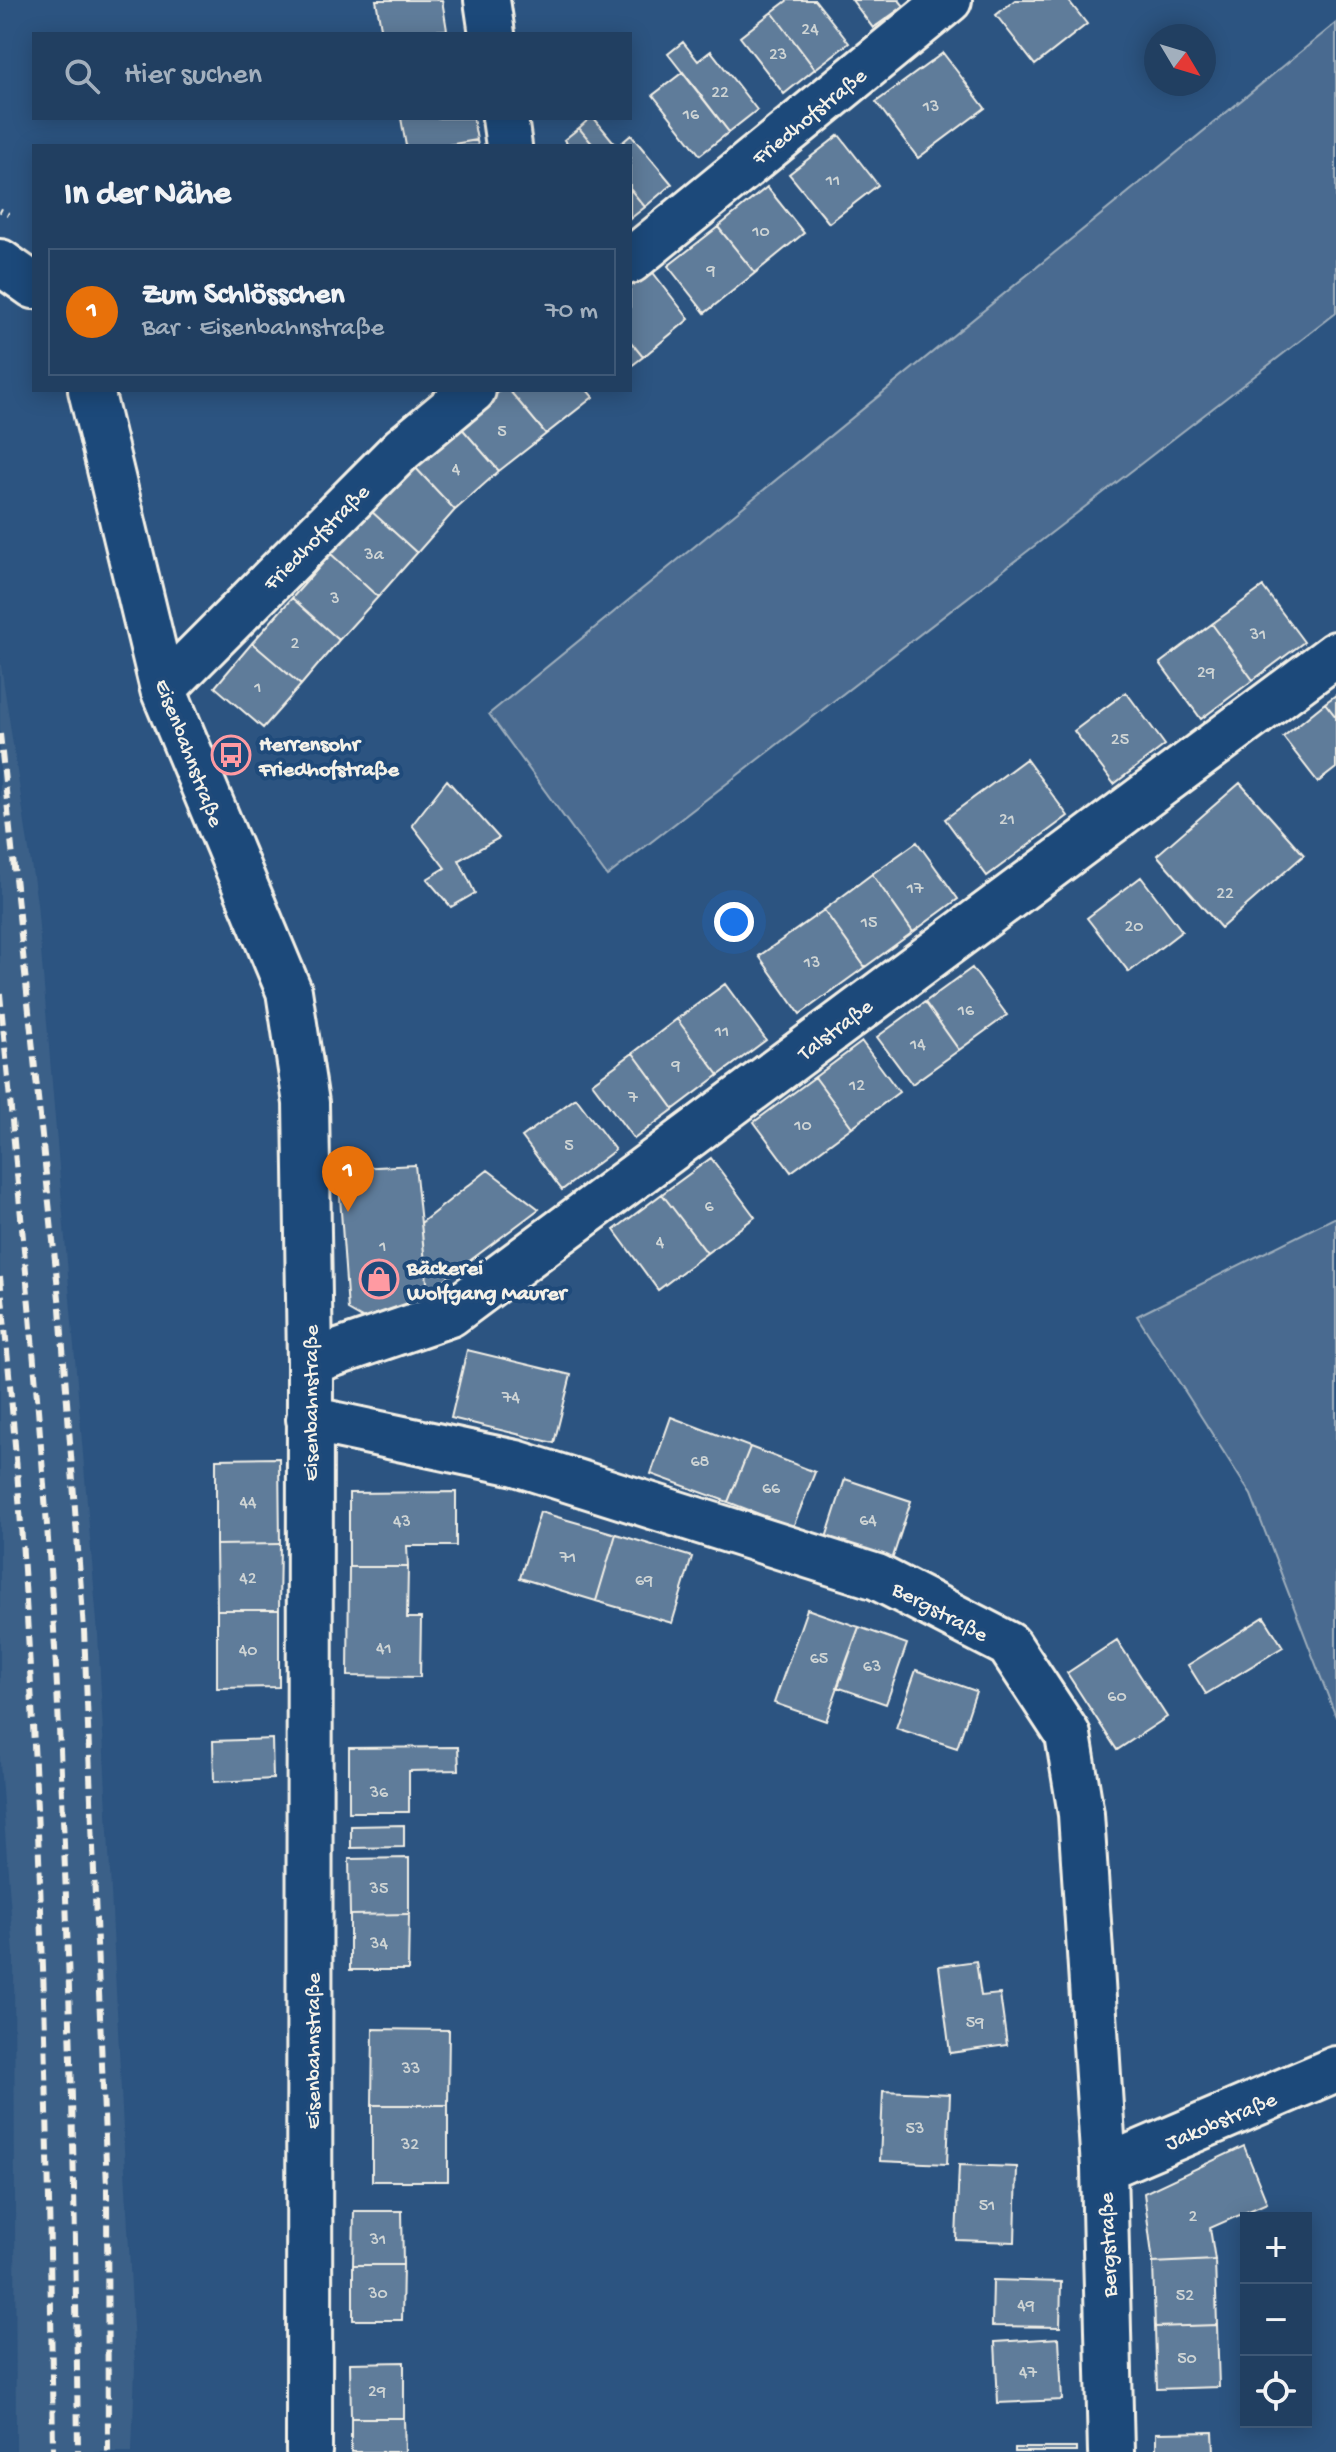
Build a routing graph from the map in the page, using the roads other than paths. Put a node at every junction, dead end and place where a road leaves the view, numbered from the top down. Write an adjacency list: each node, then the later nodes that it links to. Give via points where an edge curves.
1 (487, 0): 3 (street)
2 (949, 0): 6 (street, Friedhofstraße)
3 (492, 32)
4 (505, 120): 5 (street)
5 (509, 144)
6 (632, 259)
7 (0, 262): 8 (street)
8 (32, 285)
9 (91, 392): 12 (street, Eisenbahnstraße)
10 (471, 392): 12 (street, Friedhofstraße, via 402,449)
11 (1336, 654): 13 (street, Talstraße, via 450,1314)
12 (163, 689): 13 (street, Eisenbahnstraße, via 289,991 306,1103)
13 (310, 1362): 14 (street, Eisenbahnstraße)
14 (309, 1419): 16 (street, Bergstraße, via 516,1463 877,1577 1009,1645 1068,1735 1081,1814); 17 (street, Eisenbahnstraße)
15 (1336, 2069): 16 (street, Jakobstraße)
16 (1104, 2168): 18 (street, Bergstraße)
17 (309, 2452)
18 (1111, 2452)

